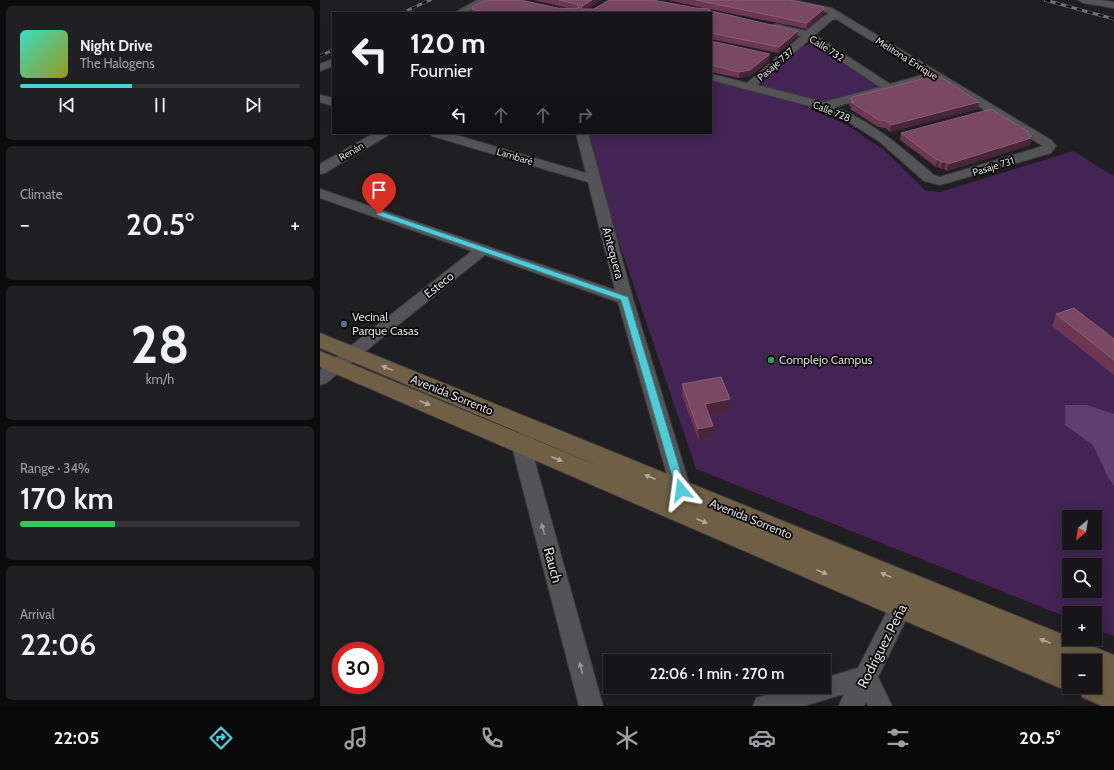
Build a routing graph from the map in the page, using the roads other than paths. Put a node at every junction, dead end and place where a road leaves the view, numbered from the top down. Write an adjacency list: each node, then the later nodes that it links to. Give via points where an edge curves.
1 (484, 0): 5 (street)
2 (778, 0): 6 (street, Melitona Enrique, via 830,10)
3 (1083, 0): 4 (street)
4 (1114, 5)
5 (461, 12)
6 (838, 15): 8 (street, Pasaje 737, via 828,18); 13 (street, Melitona Enrique)
7 (763, 24): 8 (street, Calle 732)
8 (808, 35): 10 (street, Pasaje 737); 16 (street, Calle 732)
9 (766, 55): 10 (street)
10 (781, 59): 15 (street, Pasaje 737)
11 (332, 62): 12 (street)
12 (320, 68)
13 (935, 75): 16 (street); 20 (street, Melitona Enrique)
14 (712, 77): 15 (street, Calle 728)
15 (750, 86): 19 (street, Calle 728)
16 (889, 88): 19 (street)
17 (320, 98): 18 (street)
18 (332, 102)
19 (824, 106): 26 (street, Calle 728, via 851,118)
20 (992, 110): 21 (street); 27 (street, Melitona Enrique)
21 (977, 114)
22 (381, 134): 28 (street, Renán)
23 (439, 134): 29 (street, Lambaré)
24 (582, 134): 29 (street, Antequera)
25 (900, 135): 26 (street)
26 (884, 139): 30 (street, Calle 728, via 925,175)
27 (1050, 146): 30 (street, Pasaje 731, via 1046,150 947,180)
28 (320, 170)
29 (594, 180): 33 (street, Antequera)
30 (935, 180)
31 (320, 193): 32 (street)
32 (483, 250): 33 (street); 35 (street, Esteco)
33 (625, 299): 37 (street, Antequera)
34 (320, 340): 35 (main road, Avenida Sorrento)
35 (332, 364): 36 (main road, Avenida Sorrento)
36 (526, 435): 37 (main road, Avenida Sorrento); 46 (street, Rauch, one-way to 36)
37 (675, 498): 38 (main road, Avenida Sorrento)
38 (907, 596): 39 (main road, Avenida Sorrento, one-way to 38); 42 (main road, Avenida Sorrento); 43 (street, Rodríguez Peña)
39 (1075, 654)
40 (1102, 664): 41 (main road, Avenida Sorrento)
41 (1114, 669)
42 (1062, 674)
43 (866, 677): 47 (street); 48 (street, Rodríguez Peña); 49 (street)
44 (1102, 691): 45 (main road)
45 (1114, 696)
46 (591, 706)
47 (765, 706)
48 (851, 706)
49 (880, 706)

